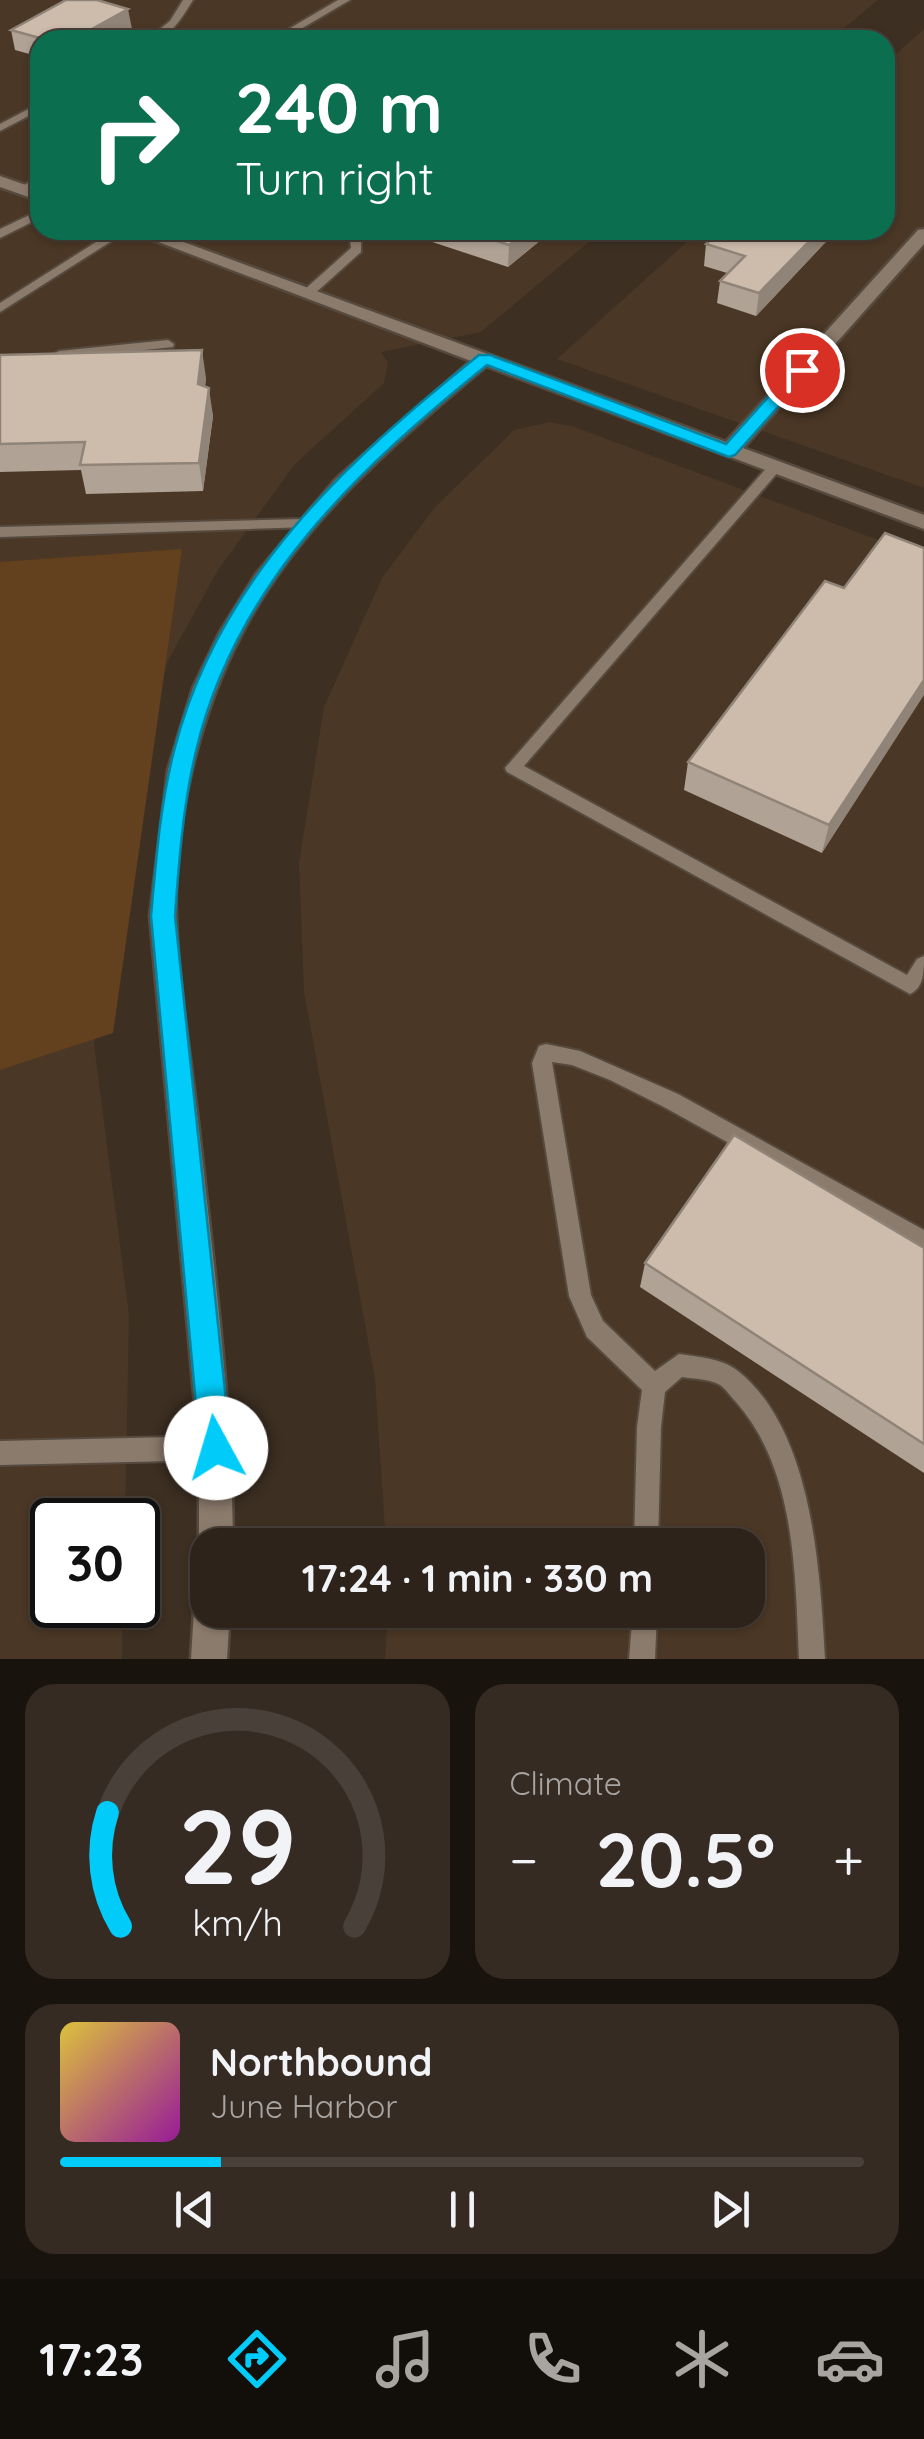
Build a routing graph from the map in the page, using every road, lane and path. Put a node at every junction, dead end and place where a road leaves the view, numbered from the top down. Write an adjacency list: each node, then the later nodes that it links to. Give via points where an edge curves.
1 (188, 0): 3 (lane)
2 (345, 0): 4 (lane)
3 (165, 30)
4 (292, 30)
5 (30, 112): 6 (lane)
6 (0, 128)
7 (0, 181): 9 (street)
8 (30, 185): 9 (lane)
9 (23, 189): 10 (street)
10 (30, 192)
11 (30, 218): 12 (lane)
12 (0, 234)
13 (924, 234): 22 (street)
14 (107, 240): 18 (lane)
15 (163, 240): 17 (street)
16 (356, 240): 17 (lane, via 357,249)
17 (308, 293): 21 (street)
18 (0, 308)
19 (168, 344): 20 (lane)
20 (52, 356)
21 (484, 359): 22 (street); 25 (street, via 402,425)
22 (729, 451): 23 (street)
23 (774, 468): 24 (street); 27 (lane, via 514,768 910,986)
24 (924, 522)
25 (302, 524): 26 (lane); 30 (street, via 229,630 206,681 170,832 163,916 171,1026)
26 (0, 532)
27 (924, 964)
28 (924, 1241): 29 (lane, via 618,1076 561,1050 546,1052 542,1063 580,1296 595,1329)
29 (654, 1386): 33 (lane); 38 (lane, via 679,1365 728,1376 781,1447 807,1579)
30 (216, 1448): 31 (lane); 32 (street)
31 (0, 1452)
32 (216, 1528)
33 (646, 1528)
34 (211, 1628): 36 (street)
35 (644, 1628): 37 (lane)
36 (208, 1659)
37 (642, 1659)
38 (812, 1659)

